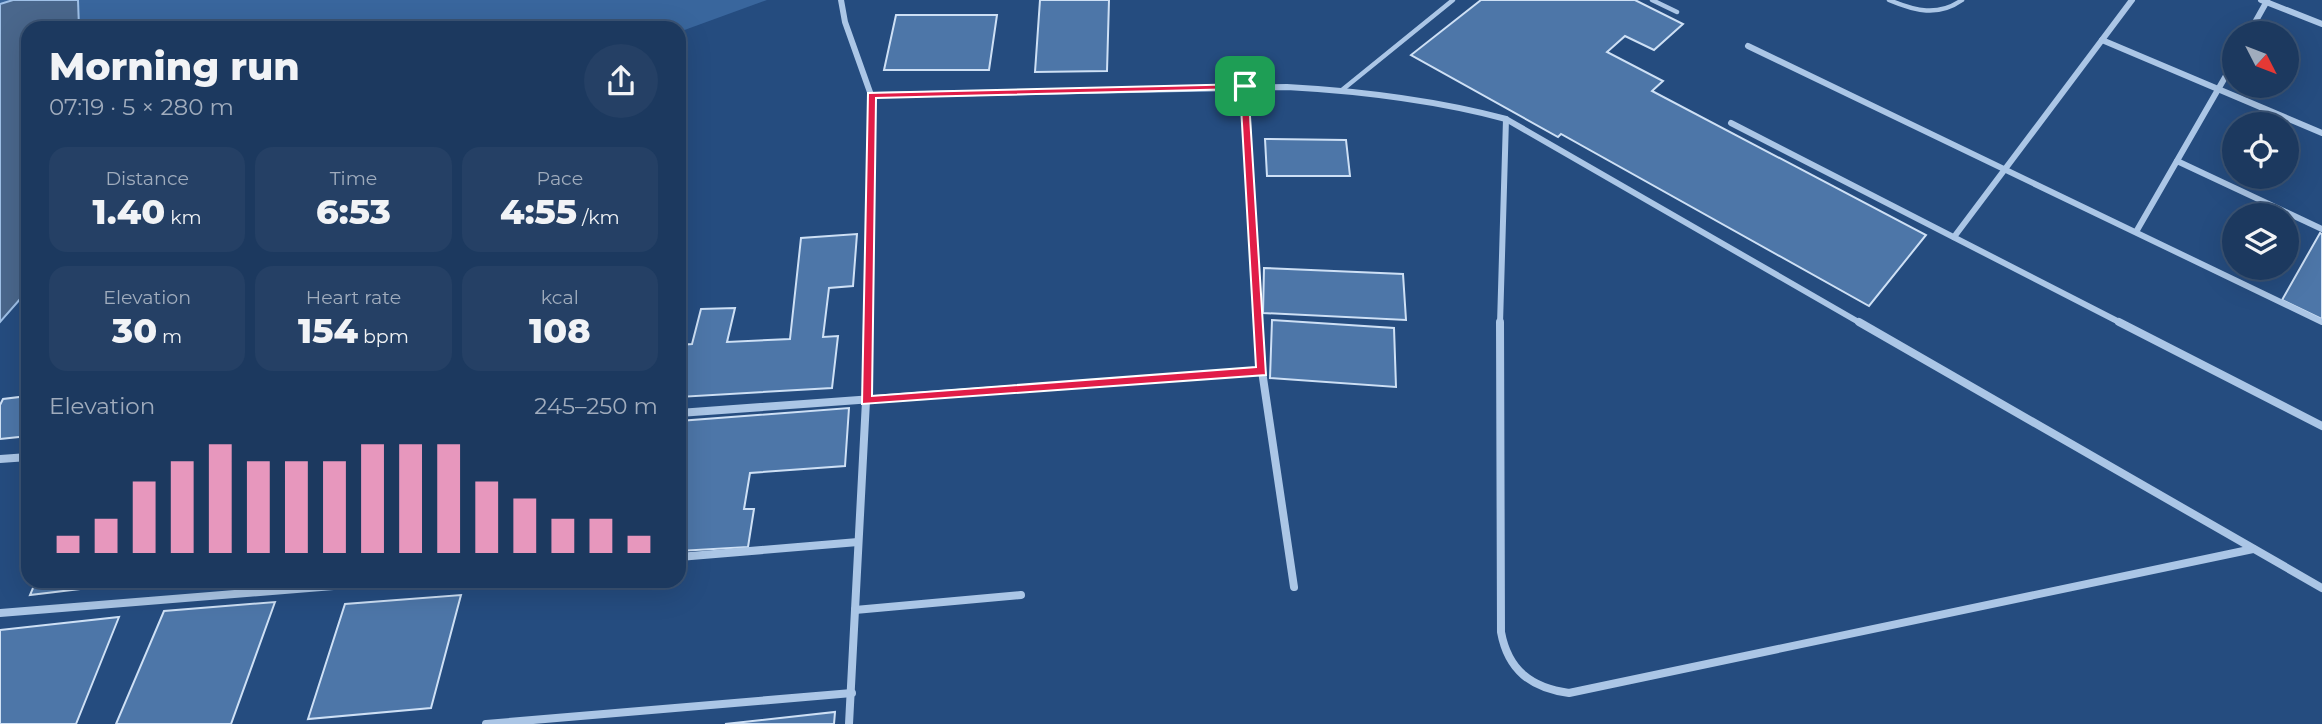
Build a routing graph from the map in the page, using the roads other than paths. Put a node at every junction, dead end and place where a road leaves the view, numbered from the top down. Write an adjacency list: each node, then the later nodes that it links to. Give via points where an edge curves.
1 (841, 0): 17 (street)
2 (1453, 0): 16 (lane)
3 (1651, 0): 8 (lane)
4 (1889, 0): 5 (lane, via 1930,13 1945,11)
5 (1962, 0)
6 (2132, 0): 11 (street)
7 (2265, 1): 9 (street); 10 (street)
8 (1677, 12)
9 (2255, 21)
10 (2322, 24)
11 (2102, 40): 15 (street); 22 (street)
12 (1748, 46): 22 (street)
13 (2222, 82): 15 (street)
14 (1245, 86): 16 (street); 17 (street); 27 (street)
15 (2218, 89): 20 (street); 21 (street)
16 (1342, 90): 18 (street)
17 (871, 95): 28 (street)
18 (1506, 119): 34 (street); 34 (street, via 1499,380 1501,632 1506,654 1528,683 1569,693)
19 (1731, 123): 25 (street)
20 (2322, 133)
21 (2177, 161): 23 (street); 24 (street)
22 (2003, 169): 24 (street); 25 (street)
23 (2322, 229)
24 (2136, 232): 26 (street)
25 (1954, 237): 30 (street)
26 (2322, 322)
27 (1262, 372): 28 (street); 36 (street)
28 (866, 401): 29 (street); 33 (street)
29 (686, 414)
30 (2322, 426)
31 (21, 458): 32 (street)
32 (0, 459)
33 (858, 542): 35 (street); 40 (street)
34 (2253, 549): 38 (street)
35 (686, 556)
36 (1294, 587)
37 (309, 588): 41 (street)
38 (2322, 588)
39 (1021, 595): 40 (street)
40 (855, 610): 42 (street)
41 (0, 613)
42 (852, 693): 43 (street); 44 (street)
43 (486, 724)
44 (849, 724)

